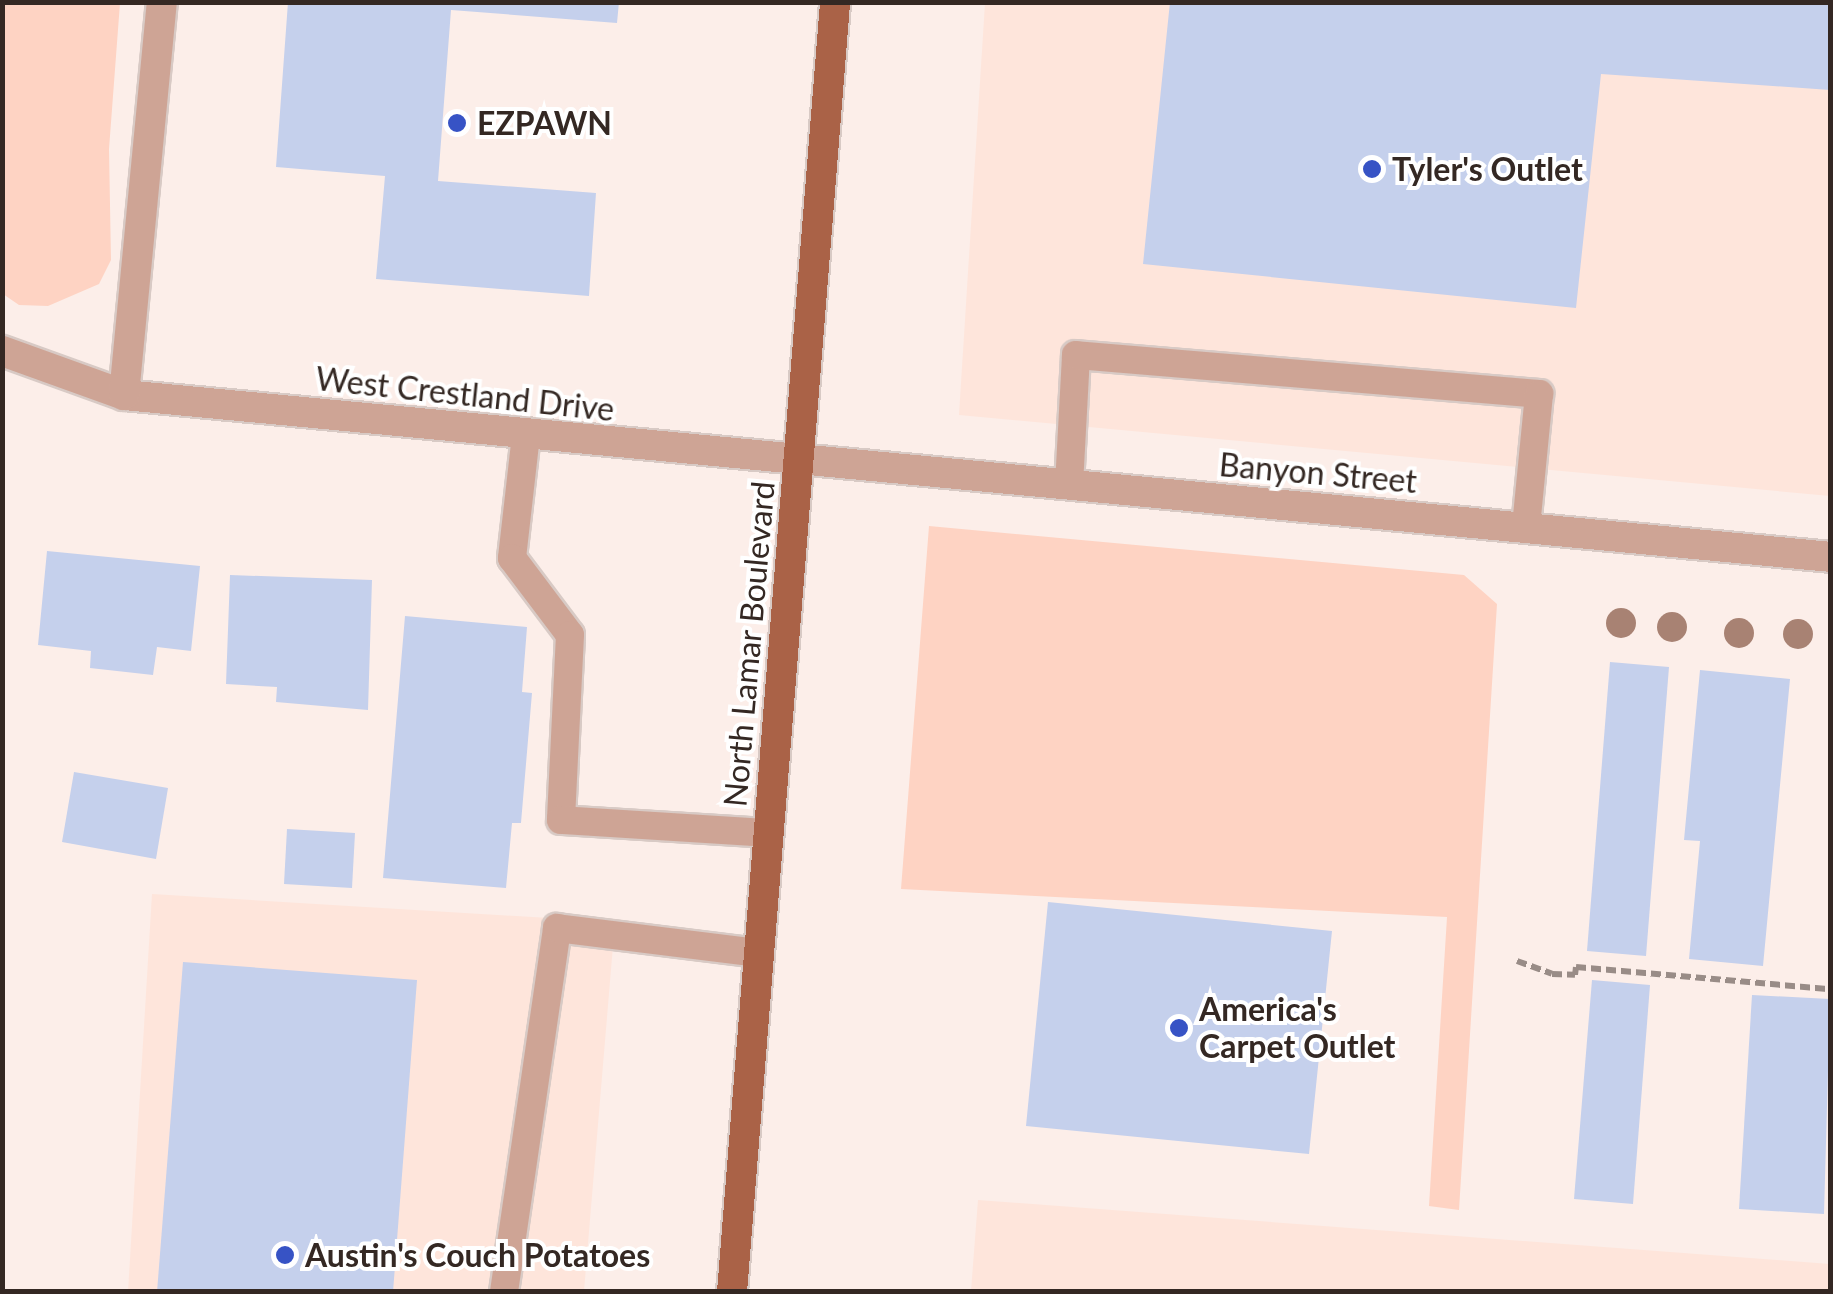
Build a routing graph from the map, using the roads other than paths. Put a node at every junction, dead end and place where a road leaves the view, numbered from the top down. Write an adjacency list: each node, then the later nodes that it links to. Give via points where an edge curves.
1 (162, 2): 4 (street)
2 (835, 2): 6 (main road, North Lamar Boulevard)
3 (2, 350): 4 (street, West Crestland Drive)
4 (124, 395): 5 (street, West Crestland Drive)
5 (526, 435): 6 (street, West Crestland Drive); 10 (lane, via 512,558 570,636 561,820)
6 (799, 461): 7 (street, Banyon Street); 10 (main road, North Lamar Boulevard)
7 (1069, 485): 8 (street, Banyon Street); 8 (lane, via 1076,355 1538,394)
8 (1526, 527): 9 (street, Banyon Street)
9 (1830, 557)
10 (768, 834): 11 (main road, North Lamar Boulevard)
11 (759, 953): 12 (lane, via 557,928); 13 (main road, North Lamar Boulevard)
12 (504, 1292)
13 (732, 1292)

